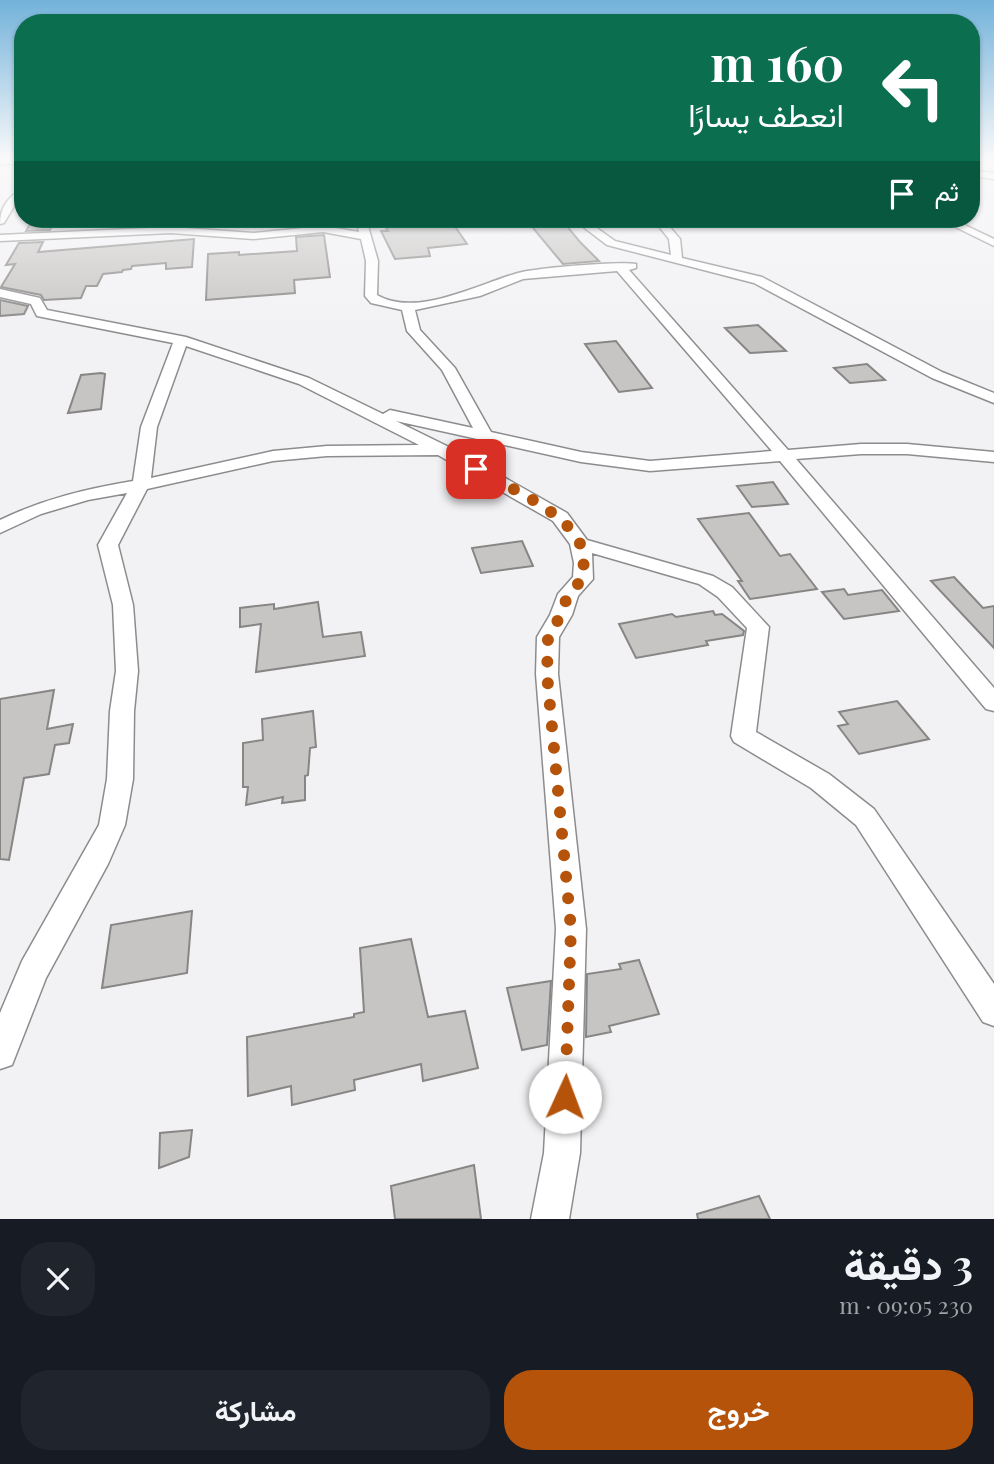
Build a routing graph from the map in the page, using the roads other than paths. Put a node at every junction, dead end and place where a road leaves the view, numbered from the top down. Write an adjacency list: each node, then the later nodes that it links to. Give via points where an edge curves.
1 (362, 228): 5 (street)
2 (590, 228): 8 (street, via 611,243)
3 (665, 228): 8 (street)
4 (963, 228): 7 (street)
5 (363, 236): 6 (street, via 323,229); 11 (street, via 372,261 371,296)
6 (0, 238)
7 (994, 243)
8 (684, 262): 9 (street); 13 (street, via 758,280 937,375)
9 (619, 266): 11 (street, via 521,275 476,293); 17 (street)
10 (0, 292): 12 (street, via 36,301 42,313)
11 (408, 308): 15 (street, via 414,331 448,368)
12 (181, 340): 14 (street, via 304,381); 19 (street, via 149,427)
13 (994, 398)
14 (355, 407): 15 (street); 16 (street)
15 (486, 438): 17 (street, via 650,466)
16 (442, 450): 19 (street, via 273,456); 21 (street, via 560,517)
17 (783, 454): 18 (street, via 907,449); 22 (street)
18 (994, 457)
19 (141, 485): 20 (street, via 85,495 35,510); 24 (street, via 108,545 123,605 127,671 120,779 112,825 33,971)
20 (0, 527)
21 (580, 544): 23 (street, via 706,580 725,592 758,627 743,736 820,781 864,817); 25 (street, via 583,579 568,594 548,637 547,674 571,929 562,1153)
22 (994, 704)
23 (994, 1012)
24 (0, 1053)
25 (550, 1219)

